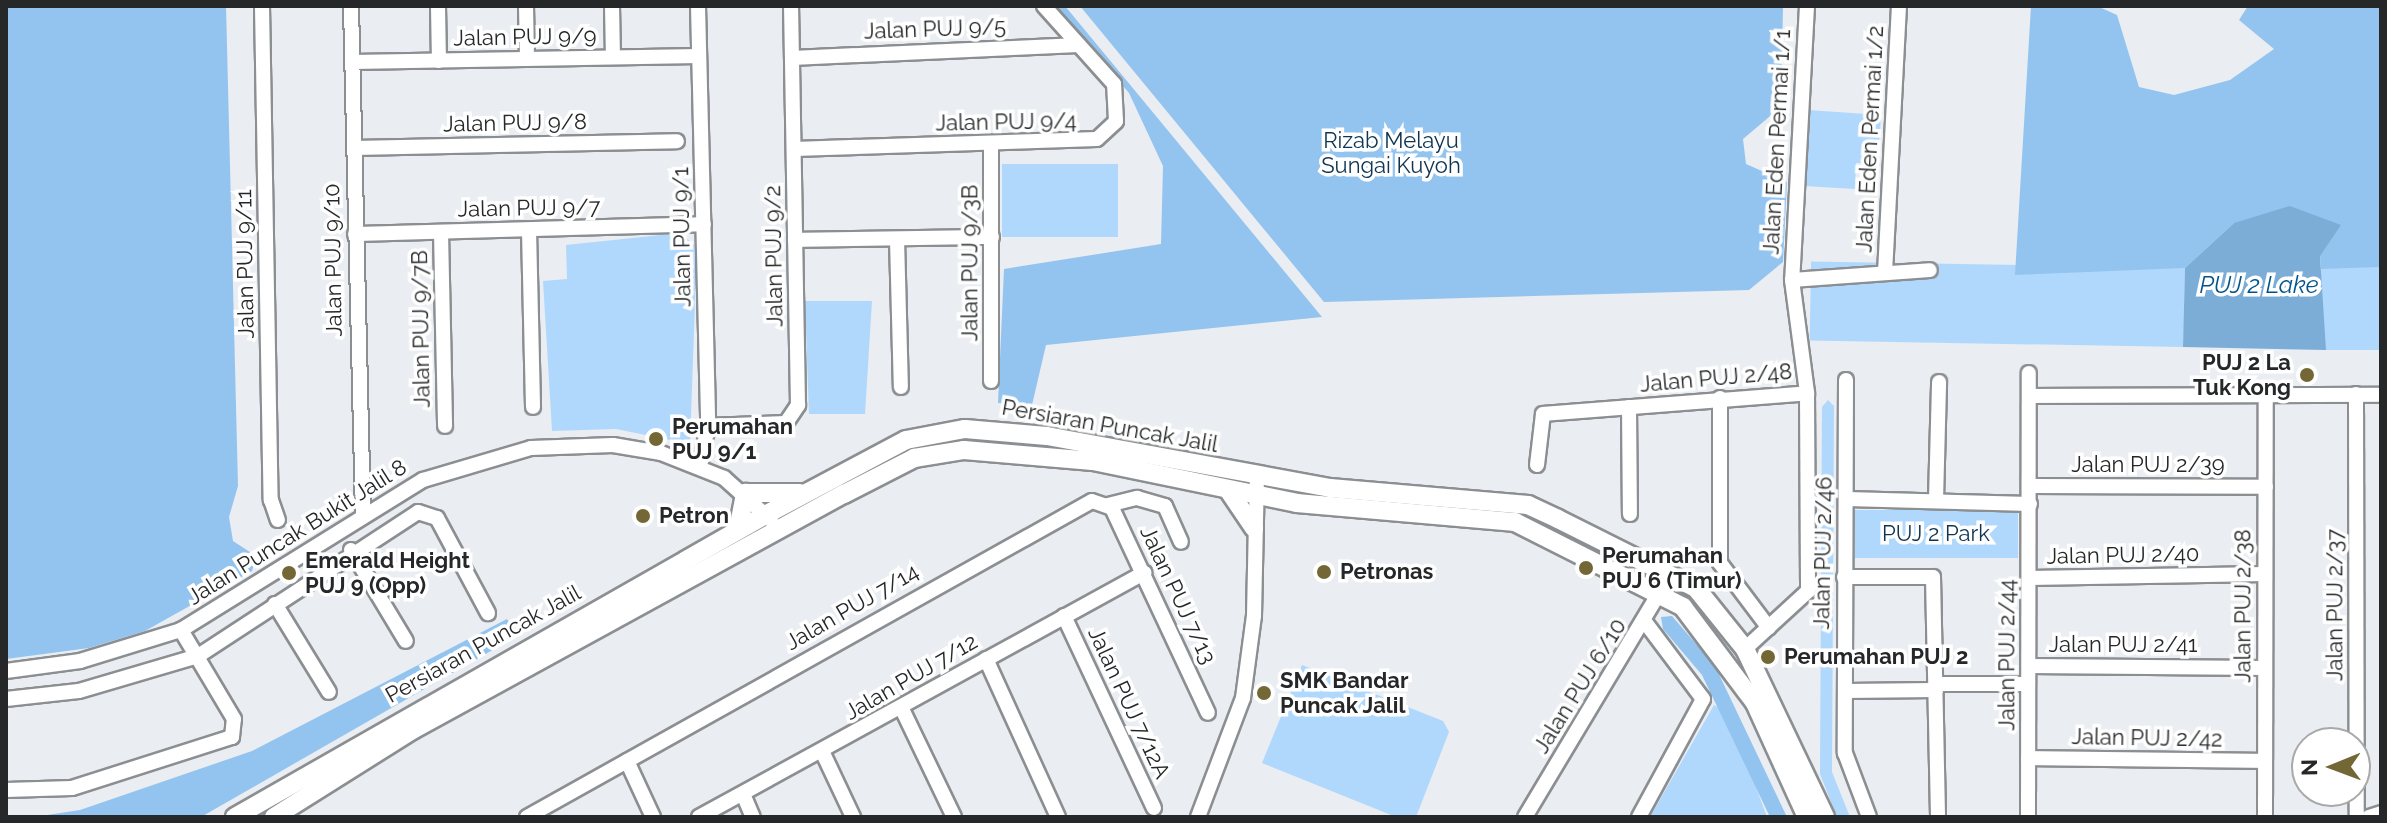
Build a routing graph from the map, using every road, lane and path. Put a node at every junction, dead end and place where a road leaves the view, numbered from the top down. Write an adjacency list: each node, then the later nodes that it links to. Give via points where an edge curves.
1 (262, 6): 63 (street, Jalan PUJ 9/11, via 271,500)
2 (351, 6): 17 (street, Jalan PUJ 9/10)
3 (438, 6): 16 (street)
4 (526, 6): 15 (street)
5 (612, 6): 13 (street)
6 (698, 6): 12 (street, Jalan PUJ 9/1)
7 (791, 6): 14 (street, Jalan PUJ 9/2)
8 (1044, 6): 11 (street, Jalan PUJ 9/4)
9 (1807, 6): 31 (street, Jalan Eden Permai 1/1)
10 (1899, 6): 30 (street, Jalan Eden Permai 1/2)
11 (1079, 45): 14 (street, Jalan PUJ 9/5); 19 (street, Jalan PUJ 9/4, via 1114,84 1118,111 1111,129 1085,143)
12 (699, 56): 13 (street, Jalan PUJ 9/9); 22 (street, Jalan PUJ 9/1)
13 (613, 57): 15 (street, Jalan PUJ 9/9)
14 (792, 58): 21 (street, Jalan PUJ 9/2)
15 (527, 59): 16 (street, Jalan PUJ 9/9)
16 (439, 61): 17 (street, Jalan PUJ 9/9)
17 (352, 62): 20 (street, Jalan PUJ 9/10)
18 (677, 141): 20 (street, Jalan PUJ 9/8)
19 (991, 144): 21 (street, Jalan PUJ 9/4); 26 (street, Jalan PUJ 9/3B)
20 (354, 148): 25 (street, Jalan PUJ 9/10)
21 (794, 149): 28 (street, Jalan PUJ 9/2)
22 (704, 224): 23 (street, Jalan PUJ 9/7); 46 (street, Jalan PUJ 9/1)
23 (529, 230): 24 (street, Jalan PUJ 9/7); 43 (street)
24 (441, 232): 25 (street, Jalan PUJ 9/7); 45 (street, Jalan PUJ 9/7B)
25 (355, 234): 60 (street, Jalan PUJ 9/10)
26 (992, 237): 27 (street); 34 (street, Jalan PUJ 9/3B)
27 (897, 239): 28 (street); 36 (street)
28 (795, 240): 46 (street, Jalan PUJ 9/2, via 796,414 778,424)
29 (1930, 270): 30 (street)
30 (1885, 273): 31 (street)
31 (1792, 280): 37 (street, Jalan Eden Permai 1/1)
32 (2029, 373): 41 (street, Jalan PUJ 2/44)
33 (1846, 380): 55 (street, Jalan PUJ 2/46)
34 (991, 381)
35 (1939, 382): 56 (street)
36 (901, 387)
37 (1807, 393): 42 (street, Jalan PUJ 2/48); 79 (street, Jalan PUJ 2/48, via 1808,591)
38 (2356, 394): 39 (street); 40 (street); 122 (street, Jalan PUJ 2/37)
39 (2266, 395): 41 (street); 51 (street, Jalan PUJ 2/38)
40 (2381, 395)
41 (2030, 396): 50 (street, Jalan PUJ 2/44)
42 (1720, 398): 44 (street, Jalan PUJ 2/48); 79 (street, via 1720,563)
43 (533, 407)
44 (1629, 407): 47 (street, Jalan PUJ 2/48, via 1538,417); 62 (street)
45 (445, 426)
46 (708, 426): 48 (street, Jalan PUJ 9/1)
47 (1537, 465)
48 (700, 466): 53 (street, Jalan Puncak Bukit Jalil 8); 60 (street, Jalan Puncak Bukit Jalil 8, via 613,445 531,448 423,480)
49 (1256, 486): 52 (main road, Persiaran Puncak Jalil); 54 (main road, Persiaran Puncak Jalil, via 1047,436 965,429 913,437); 57 (main road, Persiaran Puncak Jalil); 64 (street); 71 (main road, Persiaran Puncak Jalil, via 1528,505)
50 (2030, 486): 51 (street, Jalan PUJ 2/39); 59 (street, Jalan PUJ 2/44)
51 (2266, 487): 70 (street, Jalan PUJ 2/38)
52 (1227, 490): 64 (main road); 66 (main road, Persiaran Puncak Jalil, via 1093,461 964,450 914,458)
53 (745, 493): 54 (main road); 61 (street, Jalan Puncak Bukit Jalil 8); 65 (main road)
54 (807, 493): 61 (main road, Persiaran Puncak Jalil)
55 (1847, 499): 56 (street); 72 (street, Jalan PUJ 2/46)
56 (1936, 500): 59 (street)
57 (1284, 501): 64 (main road); 74 (main road, Persiaran Puncak Jalil, via 1515,522)
58 (1105, 503): 67 (street, Jalan PUJ 7/14, via 1137,498 1165,506); 69 (street, Jalan PUJ 7/13); 97 (street, Jalan PUJ 7/14, via 1073,507)
59 (2030, 504): 73 (street, Jalan PUJ 2/44)
60 (363, 514): 80 (street, Jalan Puncak Bukit Jalil 8)
61 (767, 514): 65 (main road, Persiaran Puncak Jalil); 66 (street, Jalan Puncak Bukit Jalil 8)
62 (1630, 514)
63 (278, 520)
64 (1254, 528): 114 (street, via 1254,616 1243,698)
65 (738, 530): 105 (main road, Persiaran Puncak Jalil)
66 (777, 531): 106 (main road, Persiaran Puncak Jalil, via 414,729)
67 (1181, 542)
68 (351, 550): 75 (street); 76 (street, via 418,512 437,518); 81 (street)
69 (1144, 573): 77 (street, Jalan PUJ 7/12); 94 (street, Jalan PUJ 7/13)
70 (2265, 574): 73 (street, Jalan PUJ 2/40); 86 (street, Jalan PUJ 2/38)
71 (1669, 576): 74 (street, Jalan PUJ 6/10); 82 (main road, Persiaran Puncak Jalil, via 1696,588)
72 (1844, 577): 89 (street, via 1933,577); 90 (street, Jalan PUJ 2/46)
73 (2029, 578): 85 (street, Jalan PUJ 2/44)
74 (1659, 595): 78 (street, Jalan PUJ 6/10); 116 (main road, Persiaran Puncak Jalil, via 1683,607 1747,692)
75 (275, 604): 83 (street); 91 (street)
76 (488, 613)
77 (1064, 616): 84 (street, Jalan PUJ 7/12); 101 (street, Jalan PUJ 7/12A)
78 (1645, 622): 104 (street, Jalan PUJ 6/10); 115 (street, via 1703,699)
79 (1769, 628): 82 (street, Jalan PUJ 2/48)
80 (181, 630): 83 (street); 87 (street, Jalan Puncak Bukit Jalil 8, via 80,661)
81 (406, 641)
82 (1745, 649): 117 (main road, Persiaran Puncak Jalil)
83 (198, 656): 92 (street, via 79,691); 99 (street, via 236,723 232,737 72,788)
84 (986, 659): 93 (street, Jalan PUJ 7/12); 113 (street)
85 (2029, 666): 86 (street, Jalan PUJ 2/41); 88 (street, Jalan PUJ 2/44)
86 (2265, 668): 98 (street, Jalan PUJ 2/38)
87 (6, 671)
88 (2028, 684): 89 (street); 96 (street, Jalan PUJ 2/44)
89 (1936, 687): 90 (street); 119 (street)
90 (1845, 691): 118 (street, Jalan PUJ 2/46, via 1846,759)
91 (329, 692)
92 (6, 699)
93 (902, 709): 95 (street, Jalan PUJ 7/12); 112 (street)
94 (1208, 713)
95 (822, 751): 100 (street, Jalan PUJ 7/12); 111 (street)
96 (2028, 758): 98 (street, Jalan PUJ 2/42); 120 (street, Jalan PUJ 2/44)
97 (627, 761): 102 (street, Jalan PUJ 7/14); 108 (street)
98 (2265, 761): 121 (street, Jalan PUJ 2/38)
99 (6, 790)
100 (743, 794): 109 (street, Jalan PUJ 7/12); 110 (street)
101 (1154, 808)
102 (553, 811): 107 (street, Jalan PUJ 7/14)
103 (2381, 813): 123 (street)
104 (1530, 814)
105 (235, 817)
106 (274, 817)
107 (527, 817)
108 (653, 817)
109 (699, 817)
110 (753, 817)
111 (853, 817)
112 (954, 817)
113 (1058, 817)
114 (1198, 817)
115 (1639, 817)
116 (1807, 817)
117 (1825, 817)
118 (1869, 817)
119 (1938, 817)
120 (2028, 817)
121 (2265, 817)
122 (2357, 817)
123 (2369, 817)

